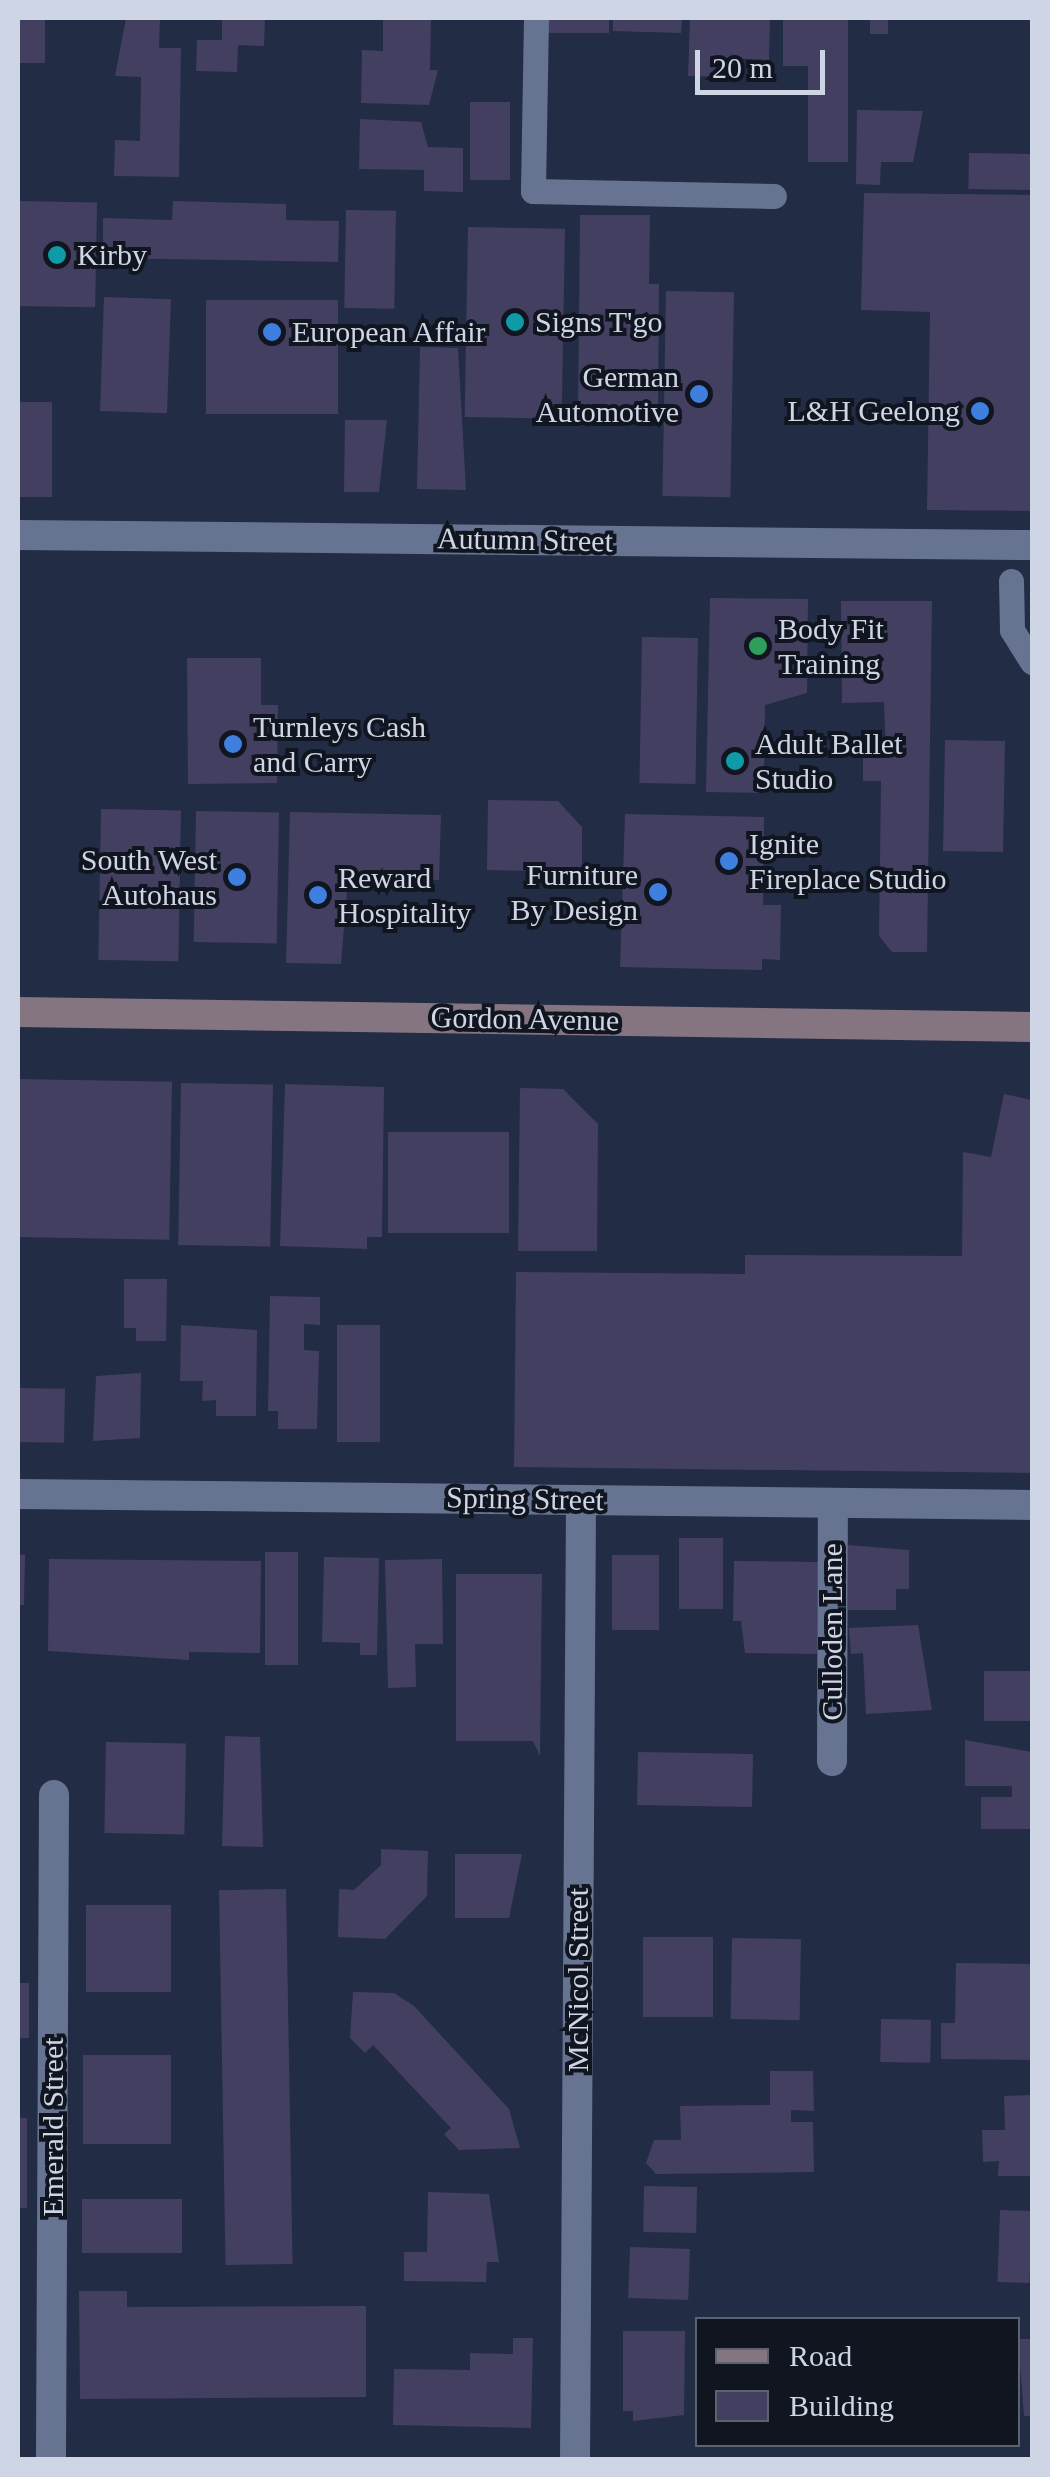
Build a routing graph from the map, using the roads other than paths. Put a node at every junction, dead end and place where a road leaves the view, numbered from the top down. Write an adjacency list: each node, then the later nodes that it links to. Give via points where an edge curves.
1 (536, 18): 2 (lane, via 532,192)
2 (774, 196)
3 (18, 534): 4 (street, Autumn Street)
4 (1032, 545)
5 (1010, 581): 6 (lane, via 1012,630)
6 (1032, 662)
7 (18, 1012): 8 (street, Gordon Avenue)
8 (1032, 1027)
9 (18, 1494): 10 (street, Spring Street)
10 (581, 1500): 11 (street, Spring Street); 16 (street, McNicol Street)
11 (833, 1503): 12 (street, Spring Street); 13 (street, Culloden Lane)
12 (1024, 1505)
13 (832, 1761)
14 (54, 1795): 15 (street, Emerald Street)
15 (51, 2460)
16 (575, 2460)

